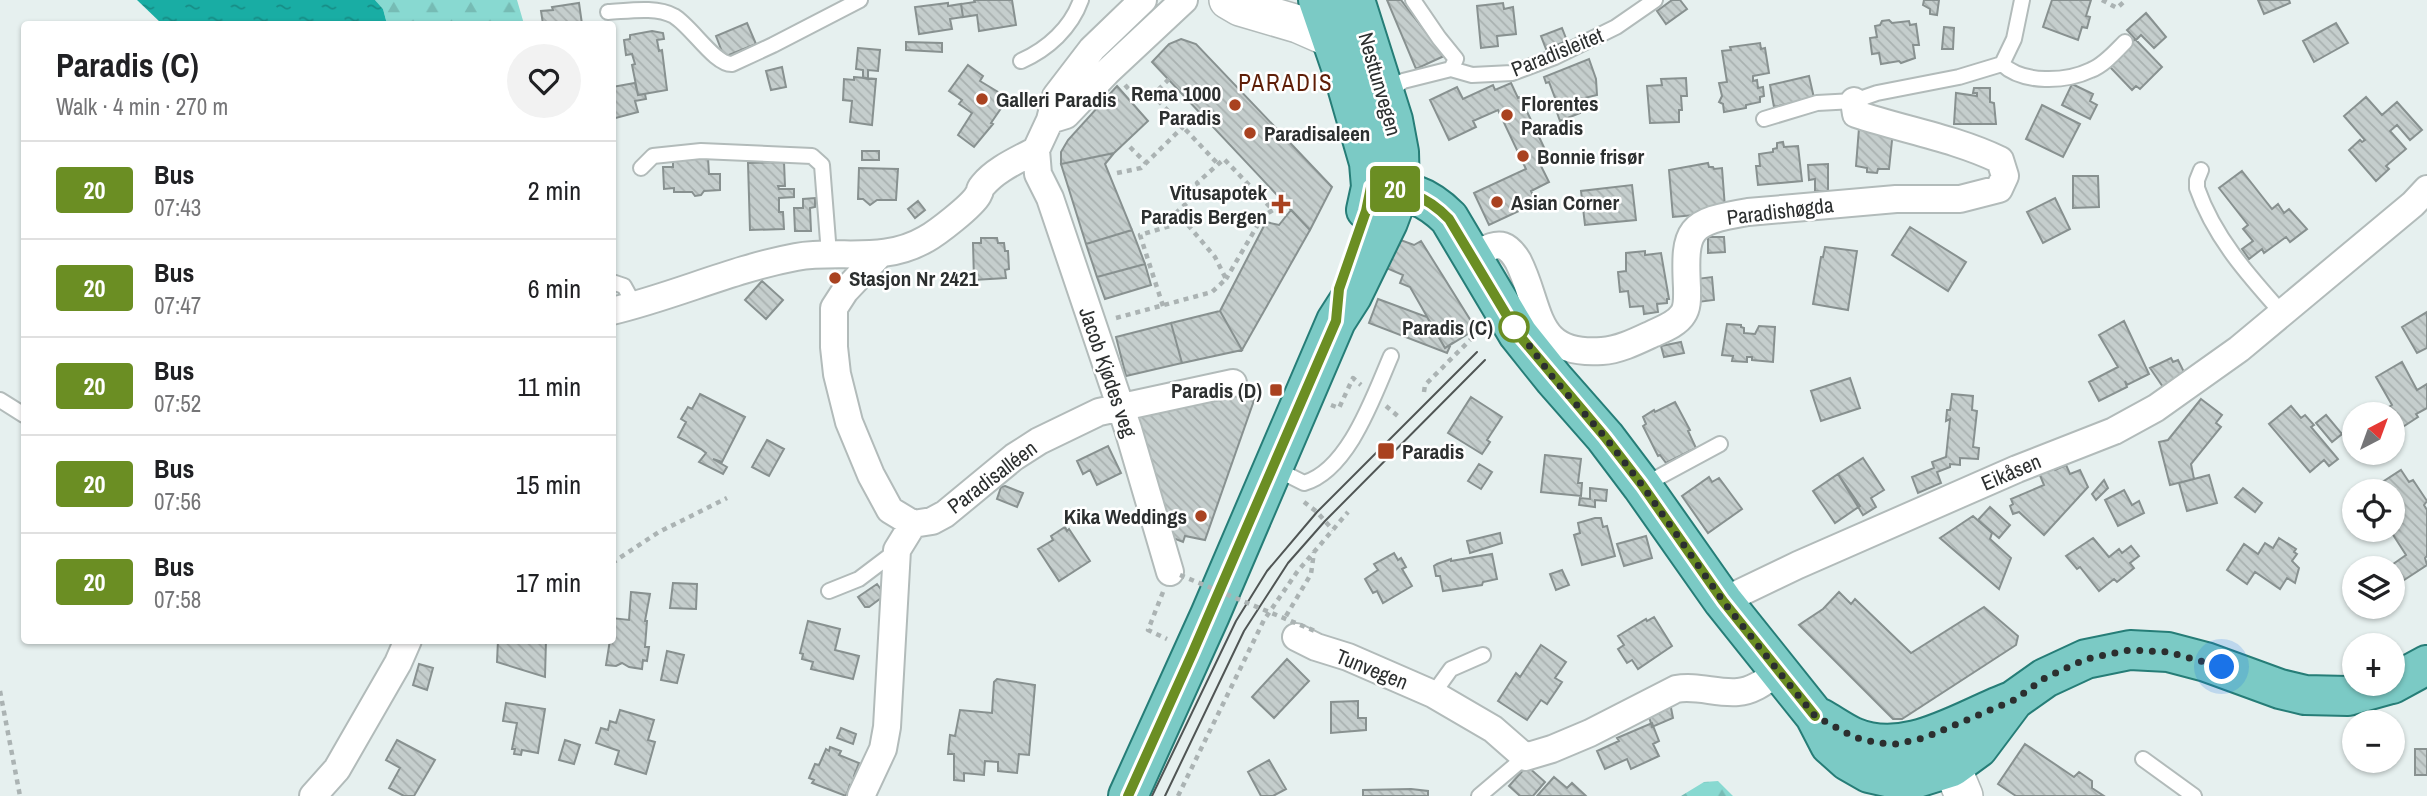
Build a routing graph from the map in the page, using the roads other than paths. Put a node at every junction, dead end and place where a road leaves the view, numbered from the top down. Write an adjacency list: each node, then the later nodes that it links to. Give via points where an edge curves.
1 (860, 0): 11 (lane, via 732,64 718,61 691,29 671,15)
2 (1081, 0): 14 (lane, via 1050,45)
3 (1143, 0): 20 (street, via 1072,73 1056,96)
4 (1184, 0): 20 (street, via 1066,115)
5 (1228, 0): 12 (main road)
6 (1318, 0): 12 (main road, Nesttunvegen)
7 (1355, 0): 17 (main road, Nesttunvegen)
8 (1413, 0): 16 (lane, via 1456,59)
9 (1656, 0): 16 (lane, Paradisleitet, via 1616,27 1512,73 1472,75)
10 (2022, 0): 15 (lane, via 2014,39)
11 (608, 12)
12 (1330, 38): 24 (main road, Nesttunvegen, via 1369,163)
13 (2125, 42): 15 (lane, via 2093,70 2071,77 2025,76)
14 (1021, 61)
15 (2002, 64): 18 (lane)
16 (1451, 69): 17 (lane, Paradisleitet, via 1403,81)
17 (1387, 94): 24 (main road, Nesttunvegen, via 1399,152)
18 (1854, 101): 19 (lane, via 1817,103); 28 (street, Paradishøgda, via 1856,114 1972,147 2000,160 2006,176 1999,189 1960,199 1896,199 1748,212 1704,222 1686,244 1687,296 1682,316 1634,343 1603,352 1566,348 1545,334 1523,271 1504,246)
19 (1764, 119)
20 (1050, 120): 21 (street, via 1042,134)
21 (1037, 162): 27 (street, via 989,196 978,196 926,239); 35 (street, Jacob Kjødes veg, via 1058,204)
22 (641, 168): 26 (lane, via 653,156 701,151 812,156 822,165)
23 (2201, 170): 31 (lane, via 2197,188 2218,234)
24 (1386, 188): 28 (main road, via 1435,204); 38 (main road, Nesttunvegen, via 1388,222 1336,321)
25 (2427, 189): 31 (street, Eikåsen)
26 (829, 254): 27 (street); 30 (street, via 754,266)
27 (880, 255): 40 (street, via 834,308 837,374 849,422 872,475 890,510)
28 (1473, 255): 39 (main road, via 1518,334)
29 (616, 283): 30 (lane, via 624,286)
30 (624, 308)
31 (2282, 313): 44 (street, Eikåsen, via 2156,408 2114,431 2017,469)
32 (1391, 356): 38 (lane, via 1351,441 1322,475 1304,483)
33 (1233, 383): 35 (street, Paradisalléen)
34 (0, 400): 36 (lane)
35 (1109, 409): 40 (street, Paradisalléen, via 1040,441 945,513); 42 (street, Jacob Kjødes veg)
36 (21, 413)
37 (1720, 444): 39 (lane)
38 (1273, 467): 61 (main road, Nesttunvegen)
39 (1642, 485): 44 (main road)
40 (913, 524): 41 (street)
41 (897, 550): 43 (lane, via 859,579); 60 (street, via 887,727 883,749)
42 (1175, 573)
43 (829, 591)
44 (1723, 601): 49 (main road)
45 (1306, 634): 51 (street, Tunvegen)
46 (406, 644): 59 (street, via 337,769)
47 (1483, 655): 51 (lane, via 1451,668)
48 (2427, 665): 50 (main road)
49 (1779, 672): 54 (main road); 56 (street, via 1741,692 1676,689 1590,733)
50 (2405, 677)
51 (1433, 694): 56 (street, Tunvegen, via 1493,729)
52 (2342, 696): 53 (main road, via 2305,695 2168,652 2130,650 2067,666)
53 (2014, 700): 55 (main road); 58 (main road, via 1978,748)
54 (1815, 716): 55 (main road, via 1854,737 1877,743); 58 (main road, via 1830,745 1869,773)
55 (1924, 738): 58 (main road)
56 (1525, 757): 62 (lane)
57 (2143, 759): 63 (lane)
58 (1940, 784)
59 (313, 796)
60 (861, 796)
61 (1128, 796)
62 (1479, 796)
63 (2194, 796)

